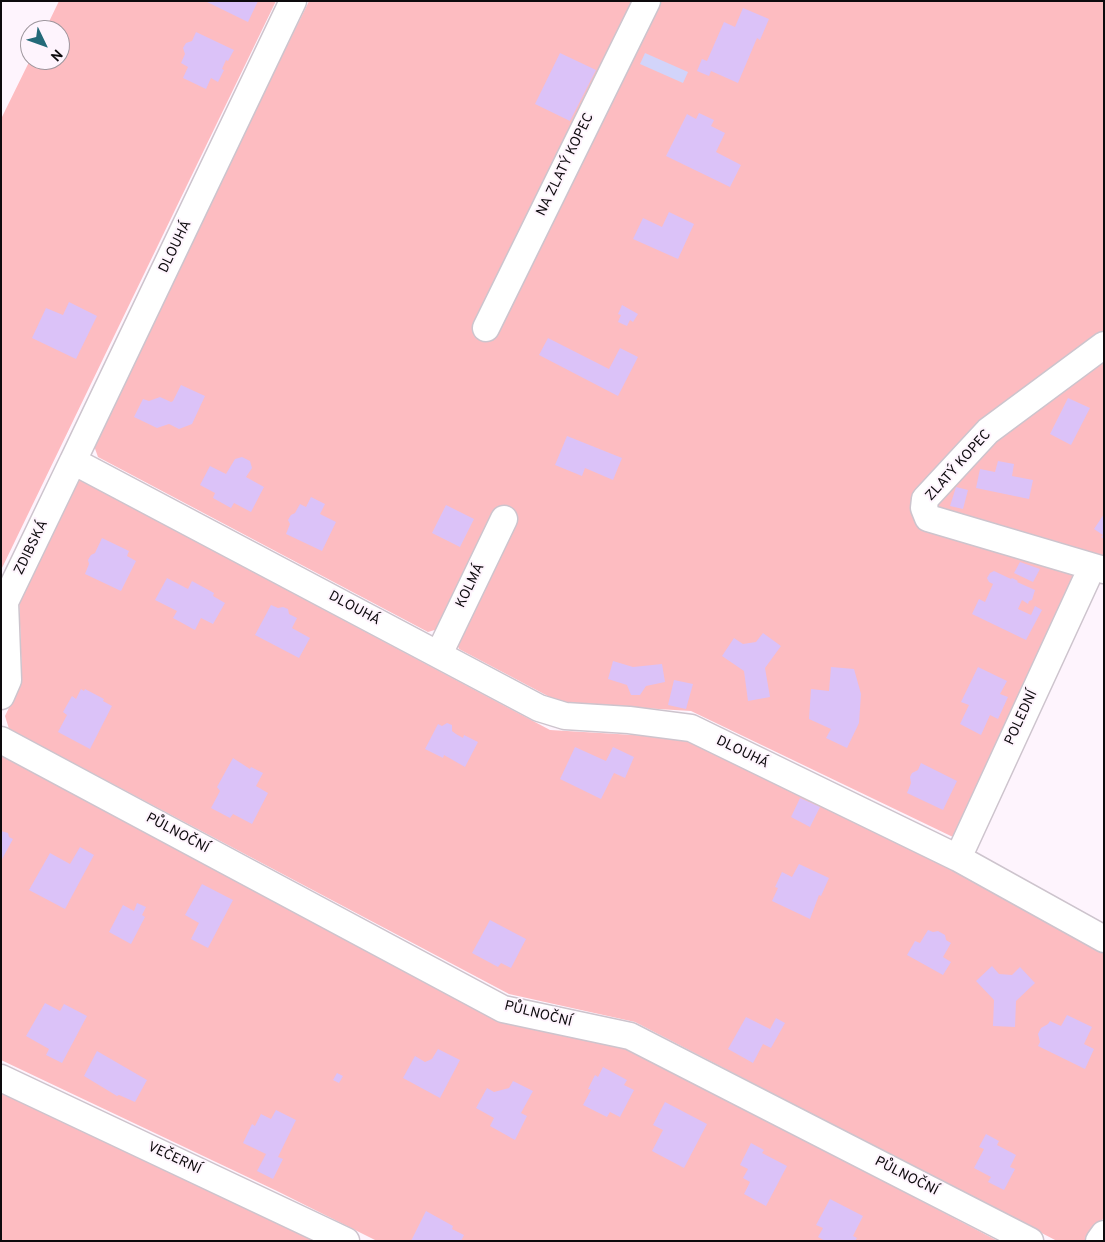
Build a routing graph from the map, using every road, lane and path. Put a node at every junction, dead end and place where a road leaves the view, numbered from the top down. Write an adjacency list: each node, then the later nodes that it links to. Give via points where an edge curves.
1 (293, 1): 5 (street, DLOUHÁ)
2 (646, 1): 3 (street, NA ZLATÝ KOPEC)
3 (486, 328)
4 (1104, 345): 7 (street, ZLATÝ KOPEC, via 988,431 925,499 924,508 928,518)
5 (73, 461): 8 (street, DLOUHÁ); 9 (street, ZDIBSKÁ, via 5,602 8,680)
6 (504, 519): 8 (street, KOLMÁ)
7 (1095, 574): 11 (street, POLEDNÍ)
8 (439, 654): 11 (street, DLOUHÁ, via 539,708 565,716 691,728)
9 (1, 696)
10 (1, 740): 16 (street, PŮLNOČNÍ, via 503,1009 630,1036)
11 (958, 858): 12 (street, DLOUHÁ)
12 (1104, 939)
13 (1, 1078): 15 (street, VEČERNÍ)
14 (1104, 1234): 17 (street)
15 (346, 1241)
16 (1030, 1241)
17 (1099, 1241)

